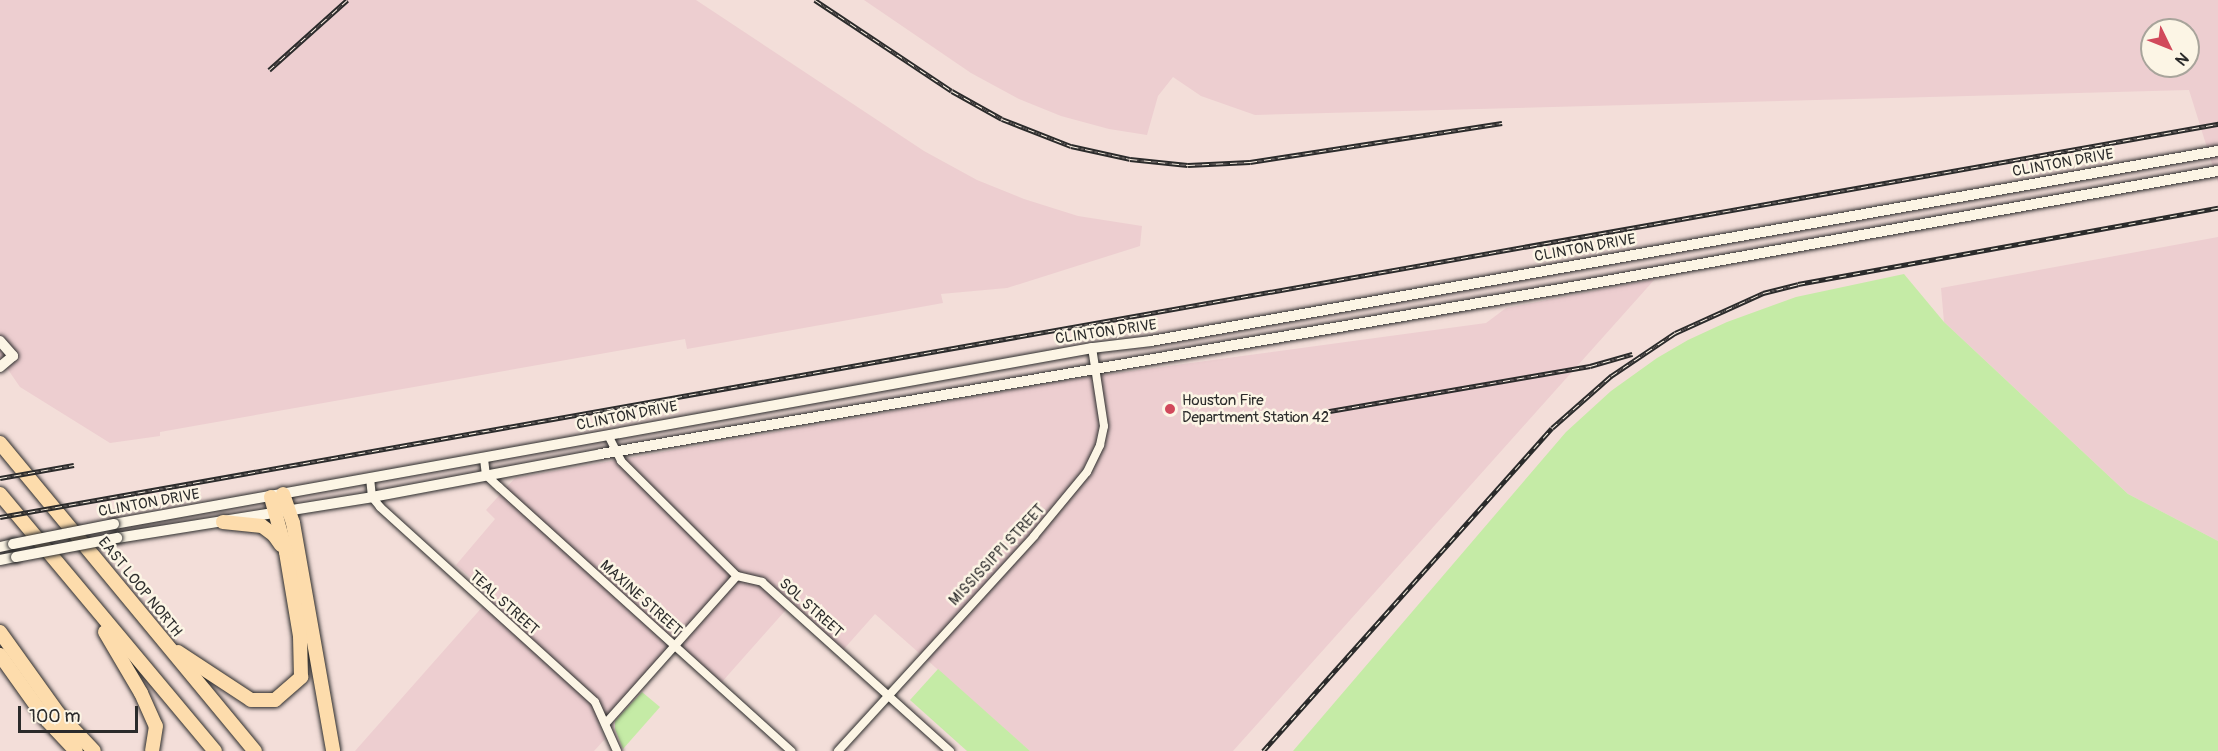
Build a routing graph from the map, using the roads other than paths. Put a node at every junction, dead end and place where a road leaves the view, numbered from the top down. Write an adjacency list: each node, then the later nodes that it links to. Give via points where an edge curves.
1 (2218, 151): 3 (main road, CLINTON DRIVE)
2 (2218, 171): 4 (main road, CLINTON DRIVE)
3 (1881, 211): 4 (main road); 5 (main road, CLINTON DRIVE)
4 (1884, 231): 6 (main road, CLINTON DRIVE)
5 (1734, 237): 6 (main road); 7 (main road, CLINTON DRIVE)
6 (1736, 258): 9 (main road, CLINTON DRIVE)
7 (1576, 265): 8 (main road, CLINTON DRIVE); 9 (main road)
8 (1464, 285): 10 (main road); 12 (main road, CLINTON DRIVE)
9 (1578, 286): 10 (main road, CLINTON DRIVE)
10 (1466, 305): 14 (main road, CLINTON DRIVE)
11 (0, 341): 13 (main road, via 13,356)
12 (1092, 348): 14 (street, MISSISSIPPI STREET); 15 (main road, CLINTON DRIVE)
13 (0, 367)
14 (1094, 369): 17 (main road, CLINTON DRIVE); 34 (street, MISSISSIPPI STREET, via 1104,426 1087,472)
15 (608, 435): 17 (street, SOL STREET); 18 (main road, CLINTON DRIVE)
16 (0, 443): 31 (highway, EAST LOOP NORTH)
17 (616, 452): 19 (main road, CLINTON DRIVE); 28 (street, SOL STREET, via 657,500)
18 (484, 459): 19 (street); 20 (main road, CLINTON DRIVE)
19 (486, 475): 22 (main road, CLINTON DRIVE); 32 (street, MAXINE STREET)
20 (370, 478): 22 (street); 23 (main road, CLINTON DRIVE)
21 (0, 494): 29 (highway)
22 (372, 497): 23 (main road, CLINTON DRIVE); 35 (street, TEAL STREET, via 595,702)
23 (279, 503): 24 (main road, CLINTON DRIVE); 25 (main road, CLINTON DRIVE, bridge, via 114,524); 26 (highway); 41 (highway, via 293,523)
24 (223, 522): 26 (highway, via 262,526); 27 (main road, CLINTON DRIVE, bridge)
25 (0, 547)
26 (286, 552): 31 (highway, via 302,651 301,677 288,691 275,700 251,700)
27 (0, 560)
28 (737, 576): 32 (street); 34 (street, SOL STREET, via 762,582)
29 (79, 589): 38 (highway, via 141,693 156,726); 39 (highway)
30 (0, 632): 37 (highway, via 58,713)
31 (161, 640): 40 (highway, EAST LOOP NORTH)
32 (674, 647): 35 (street); 43 (street, MAXINE STREET)
33 (0, 655): 36 (highway, via 45,718)
34 (888, 696): 44 (street, MISSISSIPPI STREET); 45 (street, SOL STREET)
35 (606, 723): 42 (street, TEAL STREET)
36 (76, 751)
37 (94, 751)
38 (152, 751)
39 (215, 751)
40 (255, 751)
41 (333, 751)
42 (617, 751)
43 (791, 751)
44 (838, 751)
45 (950, 751)

